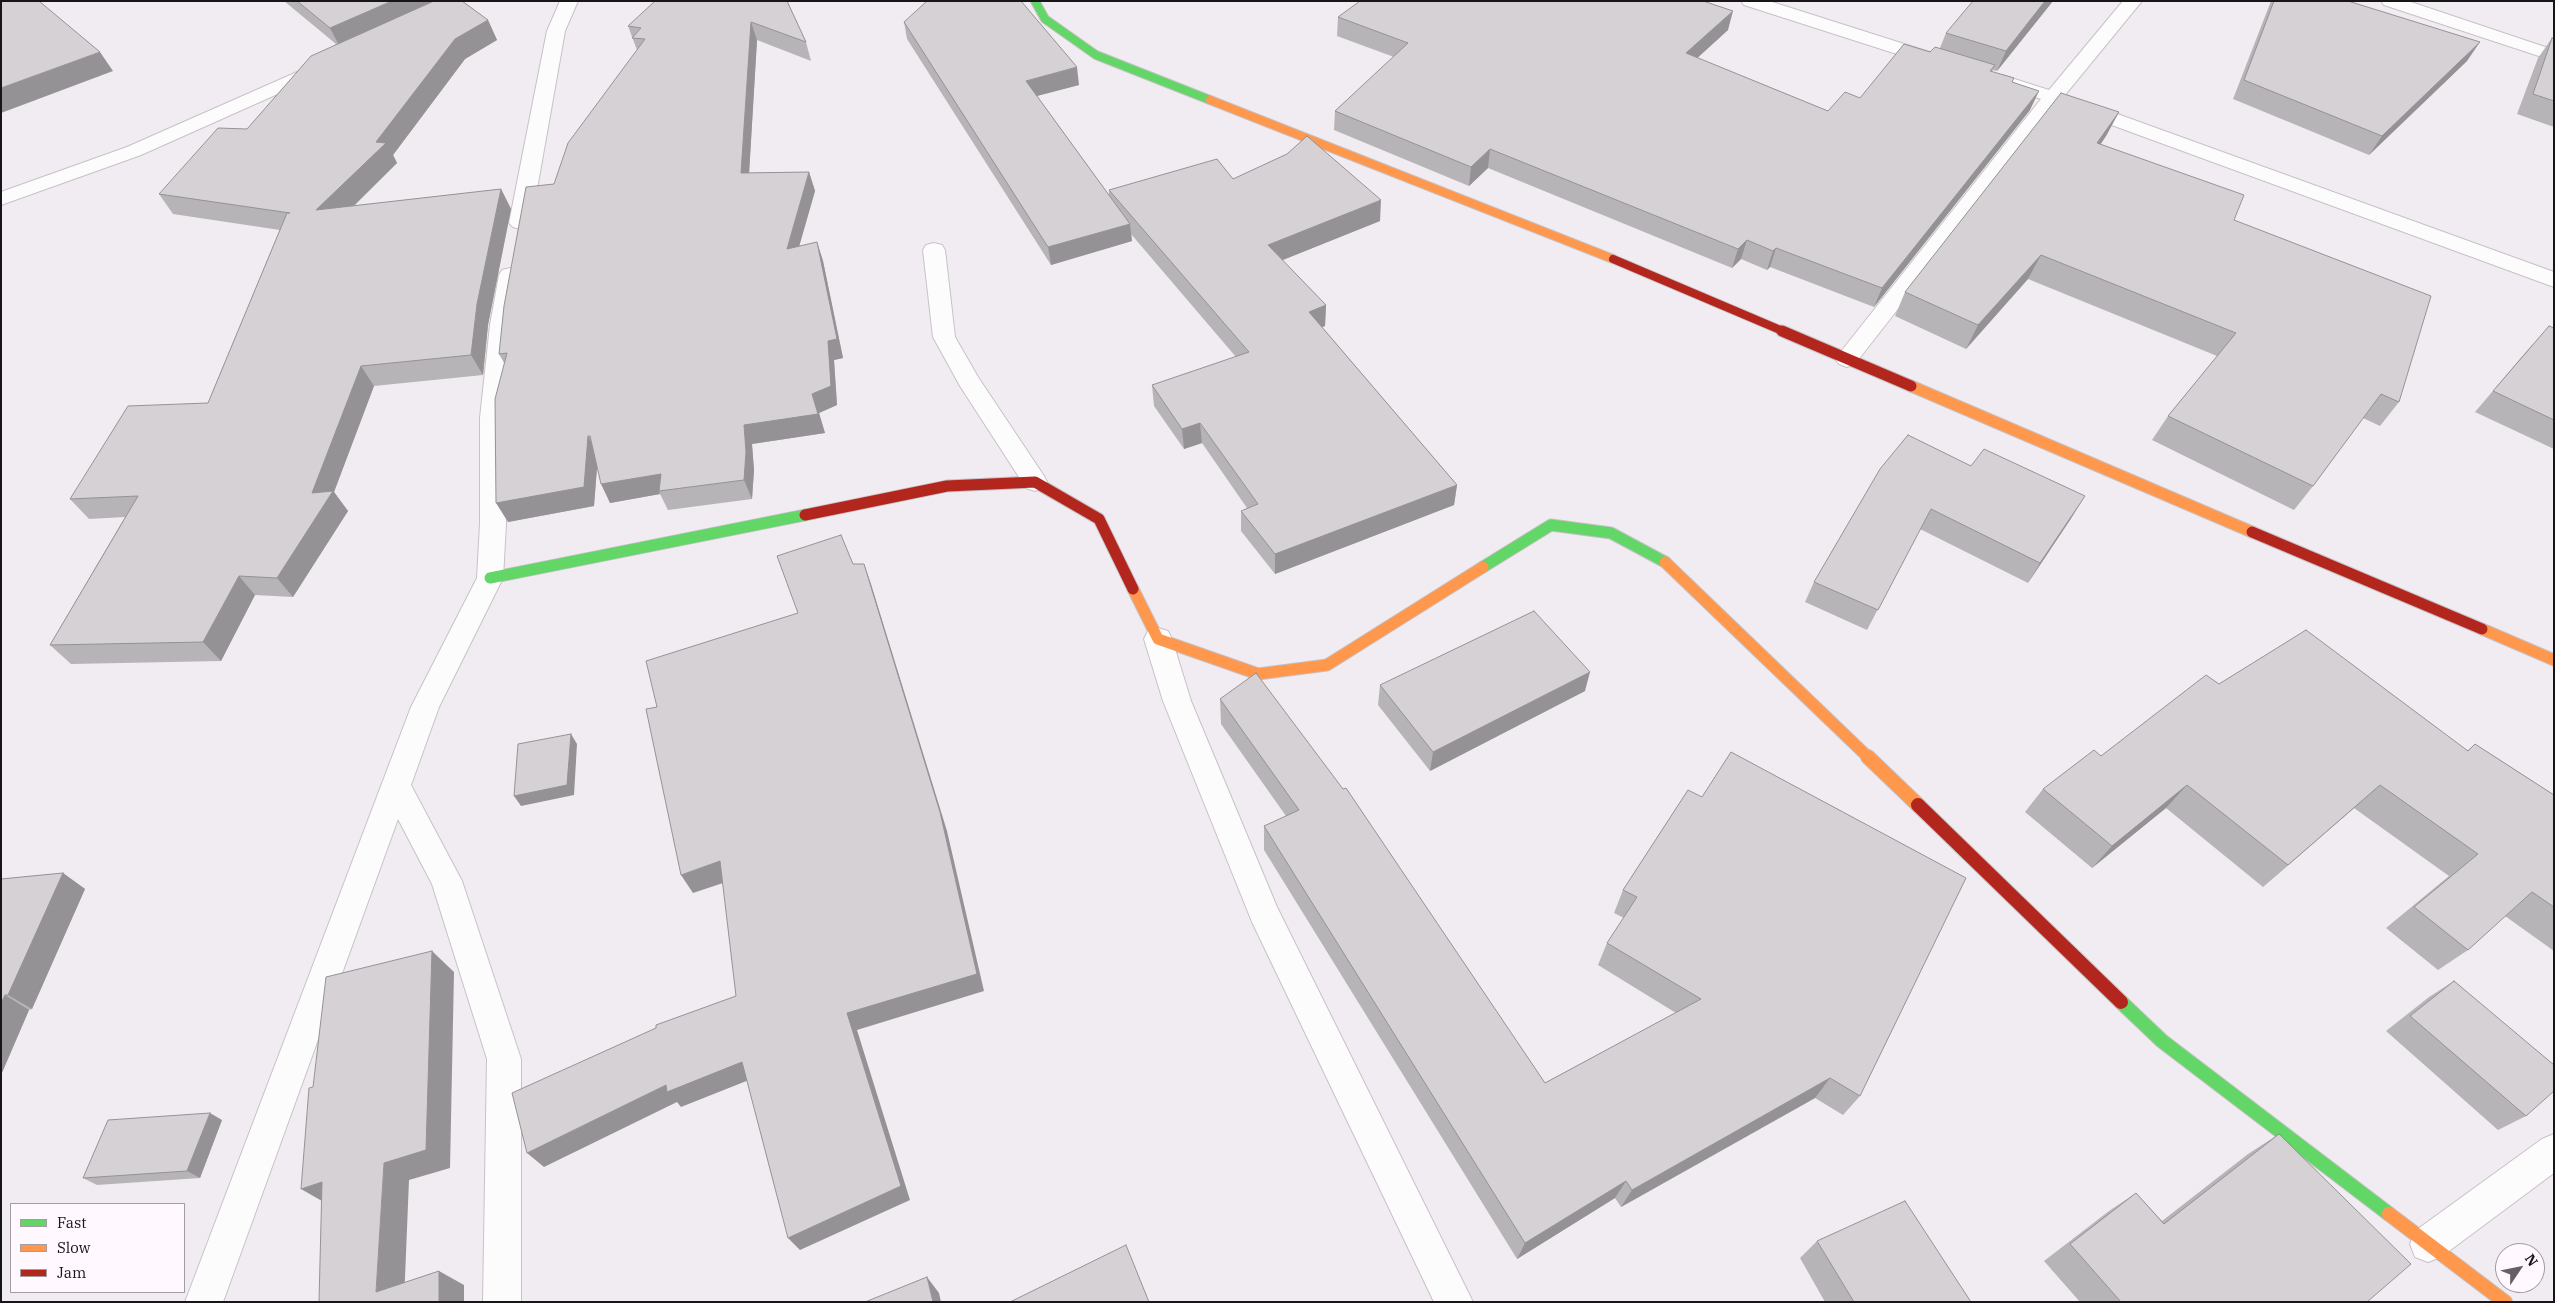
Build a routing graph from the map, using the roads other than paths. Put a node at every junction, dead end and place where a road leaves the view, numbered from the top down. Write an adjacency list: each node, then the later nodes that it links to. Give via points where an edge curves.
1 (570, 1): 16 (street, via 556,31 501,325 492,418)
2 (1035, 1): 14 (street, via 1045,19 1096,55 1612,259)
3 (1750, 1): 8 (street)
4 (2133, 1): 10 (street)
5 (2390, 1): 6 (street)
6 (2554, 56)
7 (341, 58): 11 (street, via 134,151)
8 (1949, 64)
9 (1987, 76): 10 (street)
10 (2053, 97): 13 (street); 14 (street)
11 (1, 199)
12 (934, 250): 15 (street, via 944,337 968,380)
13 (2554, 280)
14 (1848, 359): 18 (street)
15 (1035, 482): 16 (street, via 947,486); 17 (street, via 1098,519)
16 (490, 578): 19 (street, via 425,707)
17 (1158, 639): 21 (street, via 1258,674 1327,665 1551,524 1611,533 1670,564 2162,1041); 24 (street, via 1177,701 1263,912)
18 (2554, 660)
19 (396, 786): 22 (street); 23 (street, via 447,881 504,1059)
20 (2554, 1151): 21 (street)
21 (2428, 1244): 25 (street)
22 (204, 1302)
23 (502, 1302)
24 (1454, 1302)
25 (2505, 1302)

